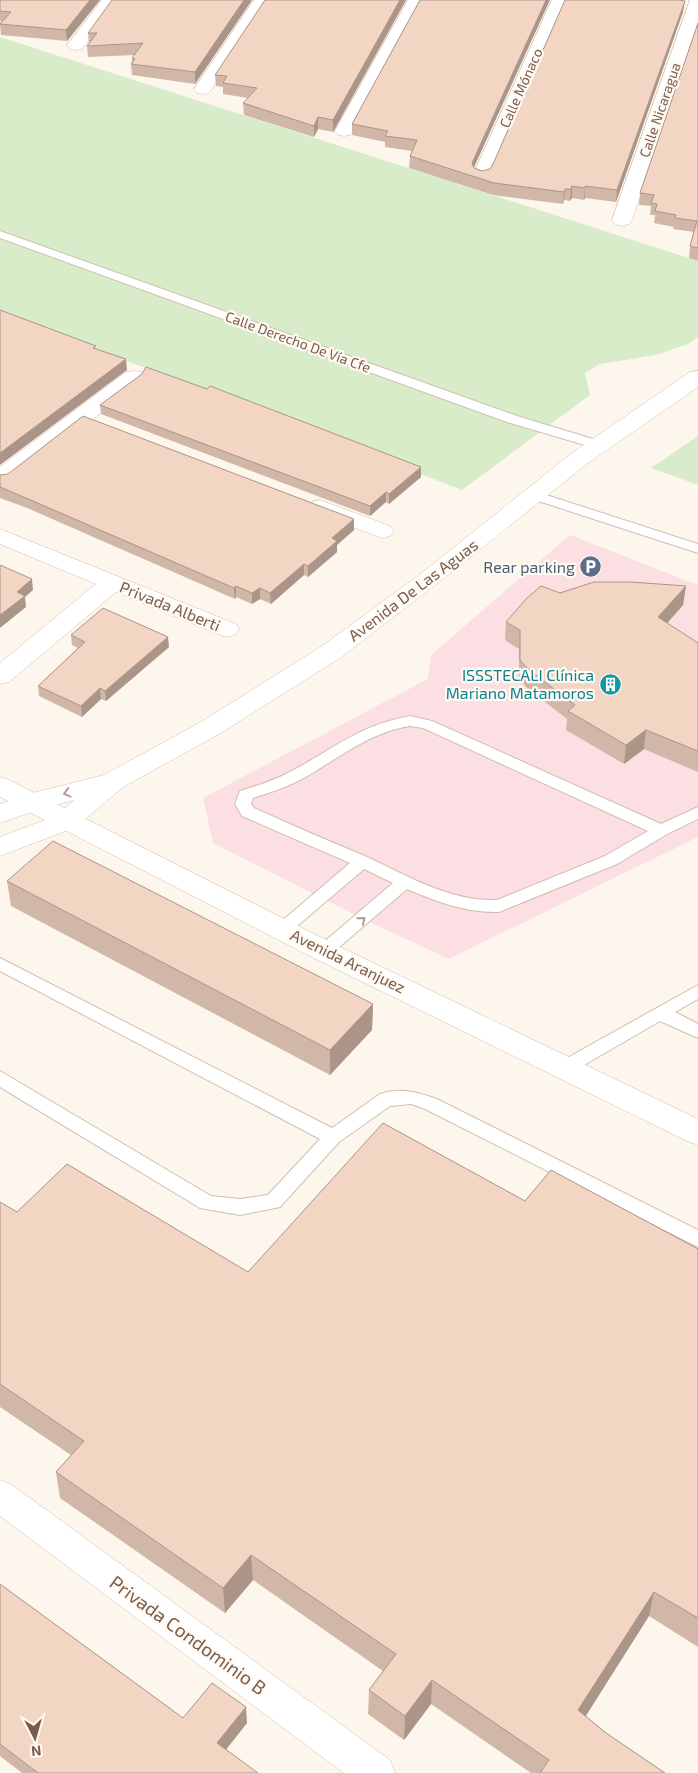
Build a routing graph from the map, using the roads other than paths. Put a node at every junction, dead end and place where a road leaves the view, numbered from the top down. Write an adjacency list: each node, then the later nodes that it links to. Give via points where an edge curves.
1 (111, 0): 6 (street)
2 (262, 0): 7 (street)
3 (416, 0): 8 (street)
4 (560, 0): 9 (street, Calle Mónaco)
5 (693, 4): 10 (street, Calle Nicaragua)
6 (76, 45)
7 (203, 89)
8 (344, 131)
9 (482, 175)
10 (622, 220)
11 (0, 234): 16 (lane, Calle Derecho De Vía Cfe, via 512,419)
12 (134, 377): 14 (street)
13 (698, 377): 16 (street, Avenida De Las Aguas)
14 (81, 417): 15 (street); 17 (street)
15 (109, 427)
16 (598, 445): 18 (street, Avenida De Las Aguas)
17 (0, 478)
18 (534, 495): 22 (lane); 28 (street, Avenida De Las Aguas, via 331,652 210,728)
19 (300, 500): 20 (street)
20 (382, 531)
21 (0, 536): 25 (street, Privada Alberti)
22 (683, 544): 23 (lane); 24 (lane)
23 (698, 545)
24 (698, 549)
25 (112, 582): 26 (street, Privada Alberti); 27 (street, Privada Alberti)
26 (227, 629)
27 (0, 676)
28 (114, 781): 30 (street, Avenida De Las Aguas, one-way to 30); 33 (street, Avenida De Las Aguas)
29 (0, 786): 30 (street, Avenida Aranjuez)
30 (33, 802): 32 (street, Avenida De Las Aguas); 33 (street, Avenida Aranjuez)
31 (698, 812): 34 (lane)
32 (0, 814)
33 (66, 821): 35 (street, Avenida De Las Aguas); 38 (street, Avenida Aranjuez)
34 (661, 830): 36 (lane, via 427,724 410,721 390,723 361,735 292,777 246,795 243,804 248,812); 37 (lane, via 611,860 499,906 473,906)
35 (0, 847)
36 (362, 862): 37 (lane); 38 (lane)
37 (405, 882): 39 (lane, one-way to 37)
38 (283, 929): 39 (street, Avenida Aranjuez)
39 (324, 951): 44 (street, Avenida Aranjuez)
40 (0, 964): 47 (lane)
41 (698, 991): 42 (lane)
42 (660, 1013): 43 (lane); 44 (lane)
43 (698, 1031)
44 (566, 1067): 46 (street, Avenida Aranjuez)
45 (0, 1078): 47 (lane, via 207,1203 240,1207 273,1202)
46 (698, 1133)
47 (333, 1137): 48 (lane, via 386,1099 410,1097 431,1104)
48 (698, 1239)
49 (0, 1496): 50 (street, Privada Condominio B)
50 (376, 1773)

